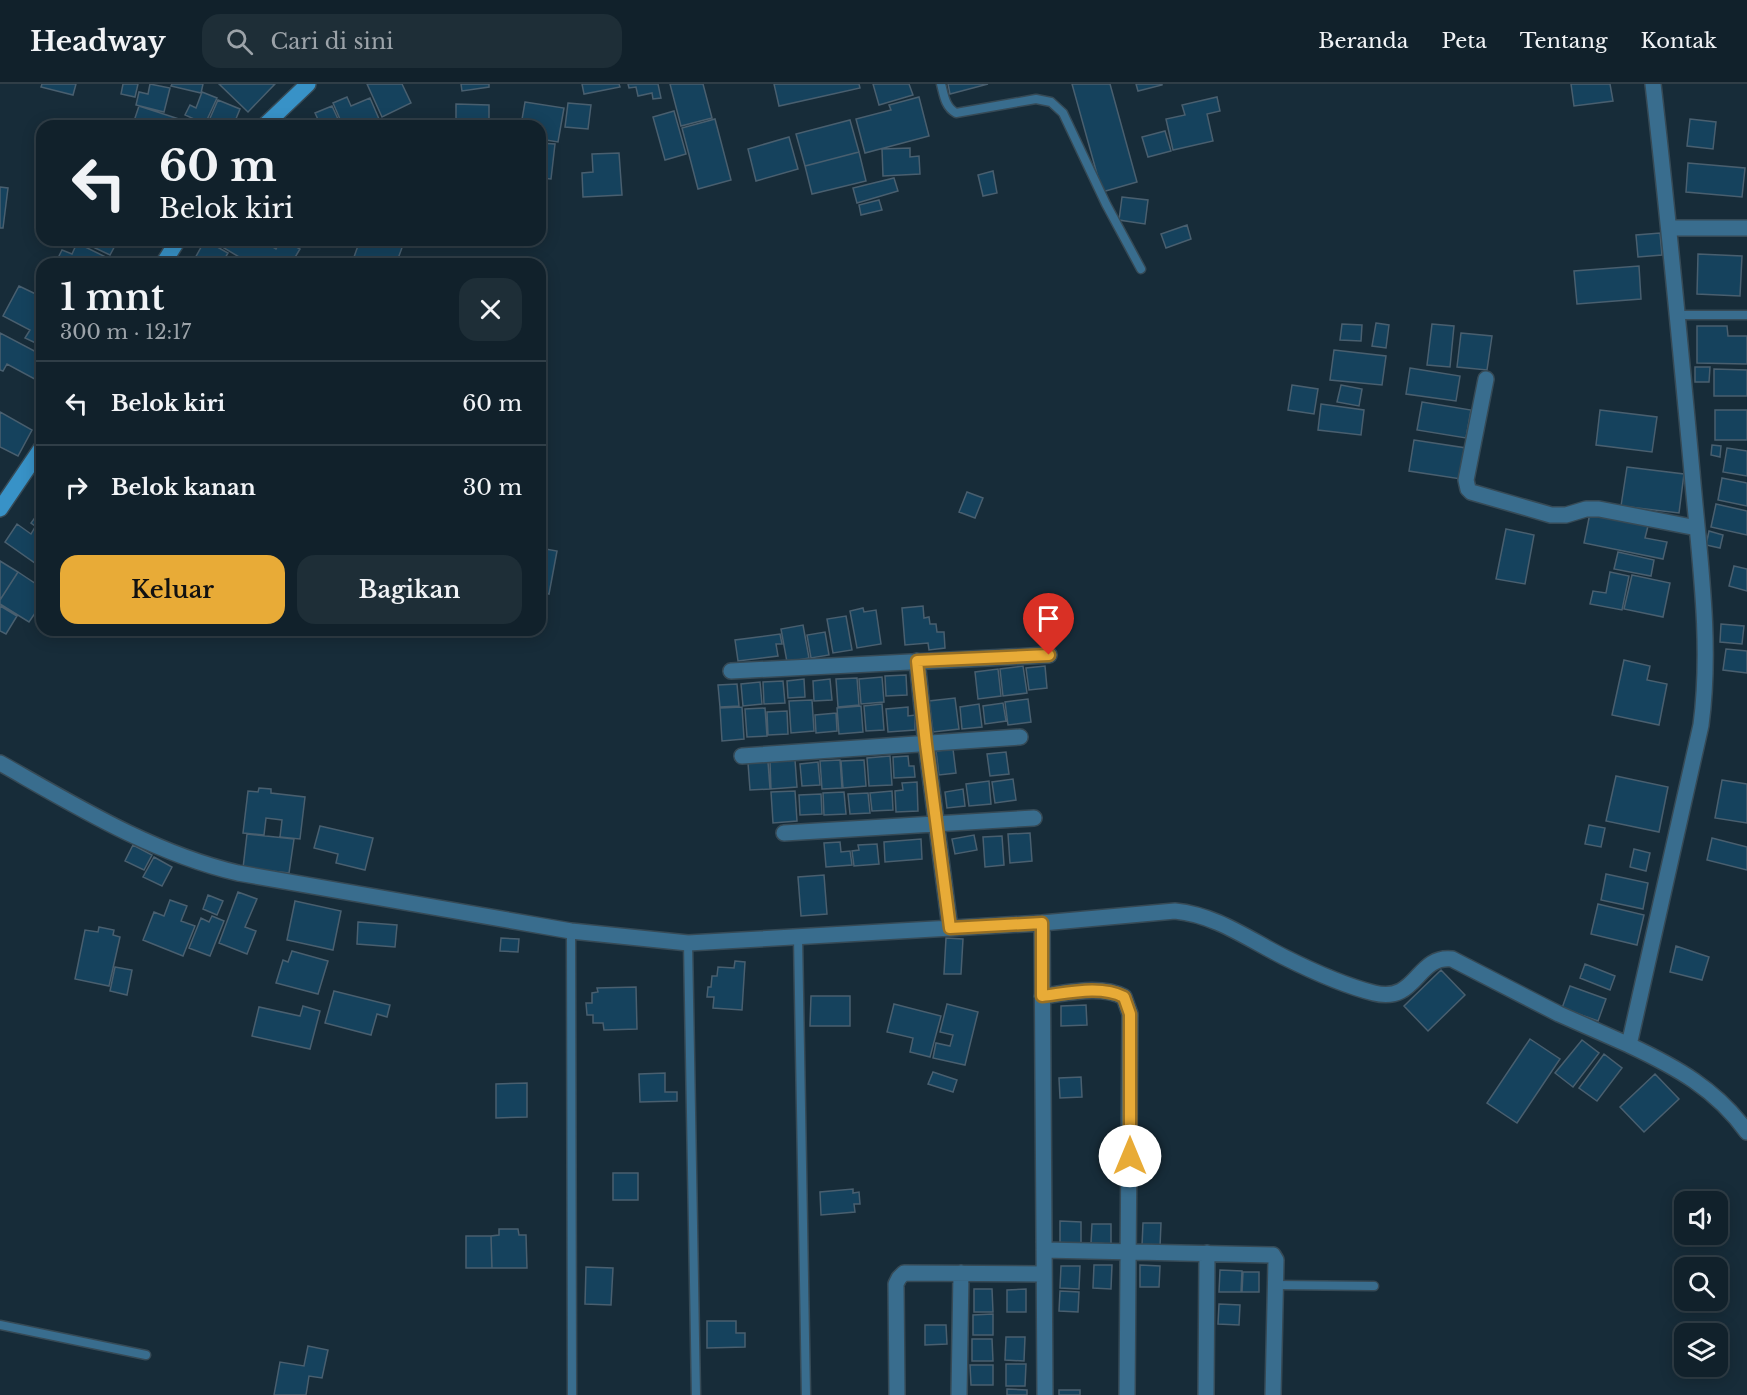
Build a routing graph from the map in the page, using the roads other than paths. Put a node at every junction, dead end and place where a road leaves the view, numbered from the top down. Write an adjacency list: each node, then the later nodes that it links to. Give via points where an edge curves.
1 (308, 84): 4 (main road)
2 (942, 84): 7 (lane, via 947,105 961,114 1036,99 1057,107)
3 (1653, 84): 5 (street)
4 (270, 120)
5 (1669, 228): 6 (street); 8 (street)
6 (1747, 228)
7 (1141, 269)
8 (1678, 315): 9 (lane); 13 (street)
9 (1747, 315)
10 (1486, 379): 13 (street, via 1466,480 1471,492 1551,514 1599,508)
11 (36, 456): 12 (main road)
12 (0, 509)
13 (1697, 528): 30 (street, via 1706,692)
14 (1049, 655): 15 (street)
15 (917, 661): 16 (street); 18 (street)
16 (731, 671)
17 (1020, 737): 18 (street)
18 (926, 744): 19 (street); 22 (street)
19 (742, 756)
20 (0, 763): 26 (street, via 137,837 209,867)
21 (1034, 818): 22 (street)
22 (936, 825): 23 (street); 25 (street)
23 (784, 832)
24 (1042, 923): 25 (street); 29 (street); 30 (street, via 1196,913 1315,971 1387,995 1408,988 1431,962 1452,959)
25 (950, 928): 27 (street)
26 (571, 932): 28 (street); 41 (lane)
27 (798, 937): 28 (street); 43 (lane)
28 (688, 943): 42 (lane)
29 (1042, 996): 32 (street); 33 (street, via 1114,991 1124,997 1130,1014)
30 (1629, 1045): 31 (street, via 1670,1064 1707,1089)
31 (1747, 1132)
32 (1044, 1250): 33 (street); 36 (street)
33 (1129, 1252): 34 (street); 47 (street)
34 (1207, 1253): 37 (street, via 1273,1255); 48 (street)
35 (962, 1273): 36 (street); 44 (street, via 911,1272 898,1278); 45 (street)
36 (1044, 1274): 46 (street)
37 (1275, 1285): 38 (lane); 49 (street)
38 (1374, 1286)
39 (0, 1325): 40 (lane)
40 (146, 1355)
41 (572, 1395)
42 (696, 1395)
43 (806, 1395)
44 (897, 1395)
45 (959, 1395)
46 (1045, 1395)
47 (1127, 1395)
48 (1206, 1395)
49 (1273, 1395)

